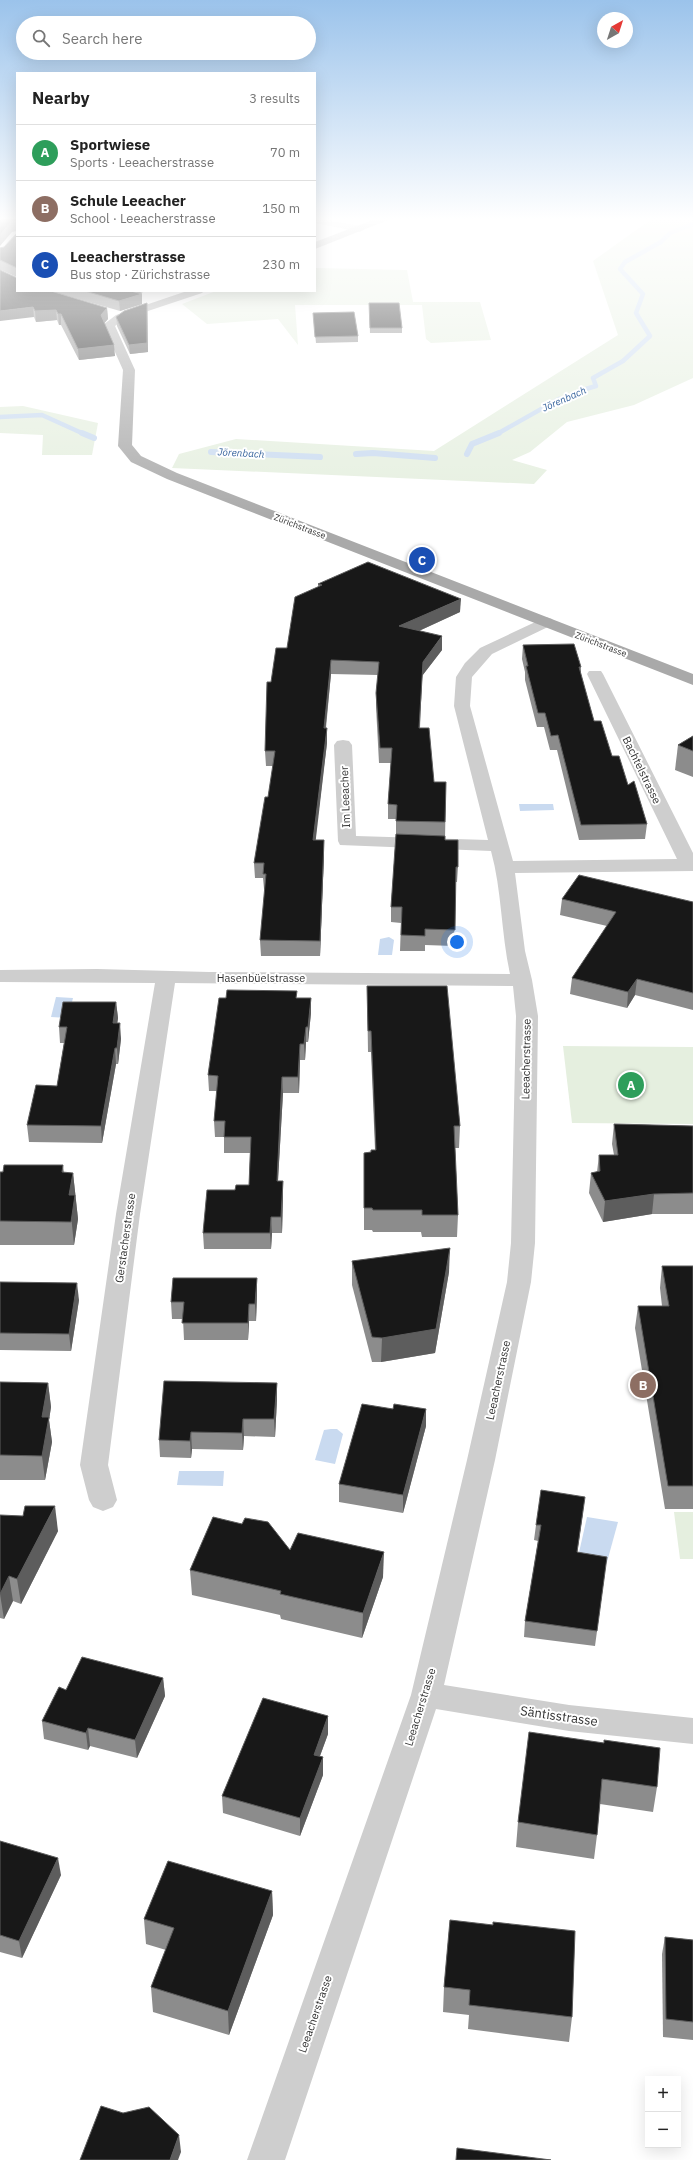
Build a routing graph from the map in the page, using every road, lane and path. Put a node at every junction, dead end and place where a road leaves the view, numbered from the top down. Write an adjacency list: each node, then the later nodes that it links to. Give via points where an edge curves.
1 (118, 319): 2 (main road, Zürichstrasse, via 110,325 129,370 125,446 136,459 172,476)
2 (546, 622): 4 (main road, Zürichstrasse); 6 (street, Leeacherstrasse, via 486,651 464,677 462,706)
3 (595, 674): 7 (street, Bachtelstrasse)
4 (693, 680)
5 (343, 745): 6 (street, Im Leeacher, via 347,841)
6 (501, 856): 7 (street, Bachtelstrasse); 10 (street, Leeacherstrasse, via 515,951)
7 (691, 866)
8 (0, 976): 9 (street, Hasenbüelstrasse)
9 (166, 976): 10 (street, Hasenbüelstrasse); 11 (street, Gerstacherstrasse, via 128,1214 94,1464)
10 (522, 980): 12 (street, Leeacherstrasse, via 527,1016 523,1243 519,1282 481,1460)
11 (103, 1500)
12 (426, 1695): 13 (street, Säntisstrasse, via 569,1718); 14 (street, Leeacherstrasse)
13 (693, 1731)
14 (266, 2160)

